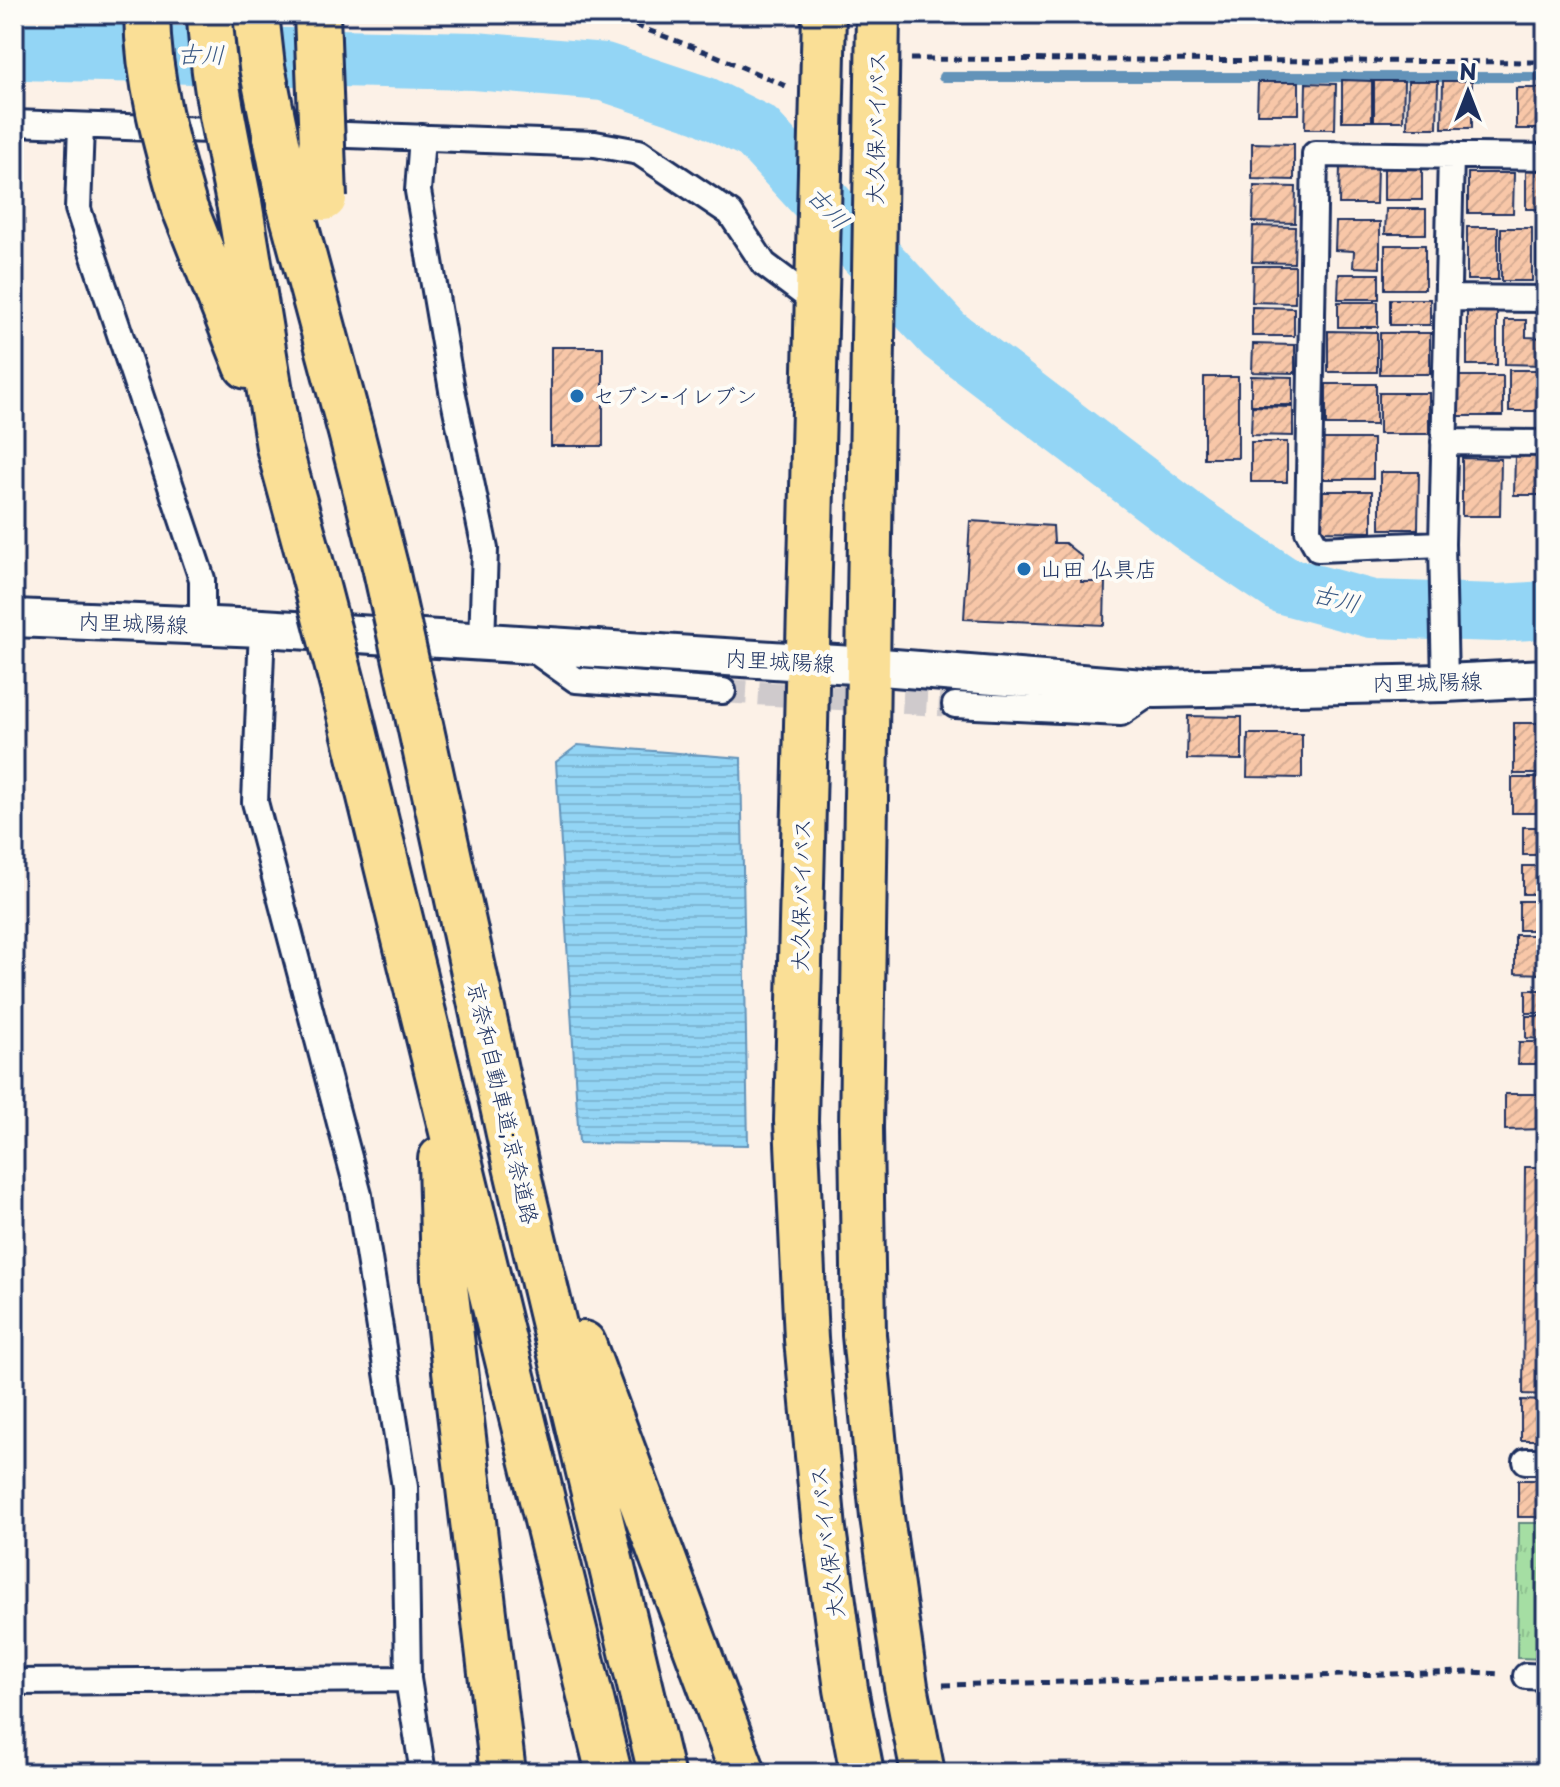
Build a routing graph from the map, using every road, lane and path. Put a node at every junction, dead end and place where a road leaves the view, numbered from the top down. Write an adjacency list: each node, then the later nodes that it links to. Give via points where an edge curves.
1 (147, 14): 22 (highway, bridge, via 166,148)
2 (210, 14): 22 (highway, bridge, via 220,108)
3 (256, 14): 16 (highway, bridge, via 262,67)
4 (317, 14): 16 (highway, bridge)
5 (581, 14): 10 (path, via 613,17 714,55)
6 (824, 14): 10 (highway, 大久保バイパス)
7 (878, 14): 8 (highway, 大久保バイパス)
8 (877, 59): 9 (path); 30 (highway, 大久保バイパス)
9 (1546, 62)
10 (821, 121): 17 (highway, 大久保バイパス)
11 (14, 123): 12 (street)
12 (81, 126): 13 (street); 25 (street, via 78,209 202,579)
13 (422, 137): 17 (street, via 595,144 639,152 730,213 764,264); 27 (street, via 418,191 485,549)
14 (1451, 155): 15 (street); 18 (street); 23 (street, via 1315,154 1308,531 1318,549)
15 (1546, 157)
16 (306, 200): 37 (highway, 京奈和自動車道;京奈道路, bridge, via 351,432)
17 (817, 283): 29 (highway, 大久保バイパス)
18 (1448, 298): 19 (street); 20 (street)
19 (1546, 299)
20 (1444, 442): 21 (street); 23 (street)
21 (1546, 443)
22 (279, 447): 36 (highway, bridge)
23 (1442, 553): 31 (street)
24 (14, 618): 25 (main road, 内里城陽線)
25 (202, 625): 26 (main road, 内里城陽線)
26 (262, 628): 27 (main road, 内里城陽線); 39 (street, via 255,802 359,1195 405,1487)
27 (482, 643): 28 (main road, 内里城陽線)
28 (528, 646): 29 (main road, 内里城陽線); 34 (street, via 576,680)
29 (806, 663): 30 (main road, 内里城陽線); 47 (highway, 大久保バイパス, via 796,1121 805,1324 824,1529)
30 (869, 666): 33 (main road, 内里城陽線); 41 (highway, 大久保バイパス, via 861,1128 864,1335)
31 (1445, 675): 32 (main road, 内里城陽線); 33 (main road, 内里城陽線)
32 (1546, 678)
33 (1156, 689): 35 (street, via 1121,713)
34 (723, 691)
35 (955, 705)
36 (439, 1075): 43 (highway, via 444,1278); 44 (highway)
37 (516, 1166): 45 (highway, 京奈和自動車道;京奈道路); 46 (highway)
38 (1536, 1676): 41 (path, via 1469,1672)
39 (408, 1679): 40 (street); 42 (street)
40 (14, 1682)
41 (906, 1686): 48 (highway, 大久保バイパス)
42 (423, 1773)
43 (503, 1773)
44 (609, 1773)
45 (661, 1773)
46 (743, 1773)
47 (862, 1773)
48 (923, 1773)

